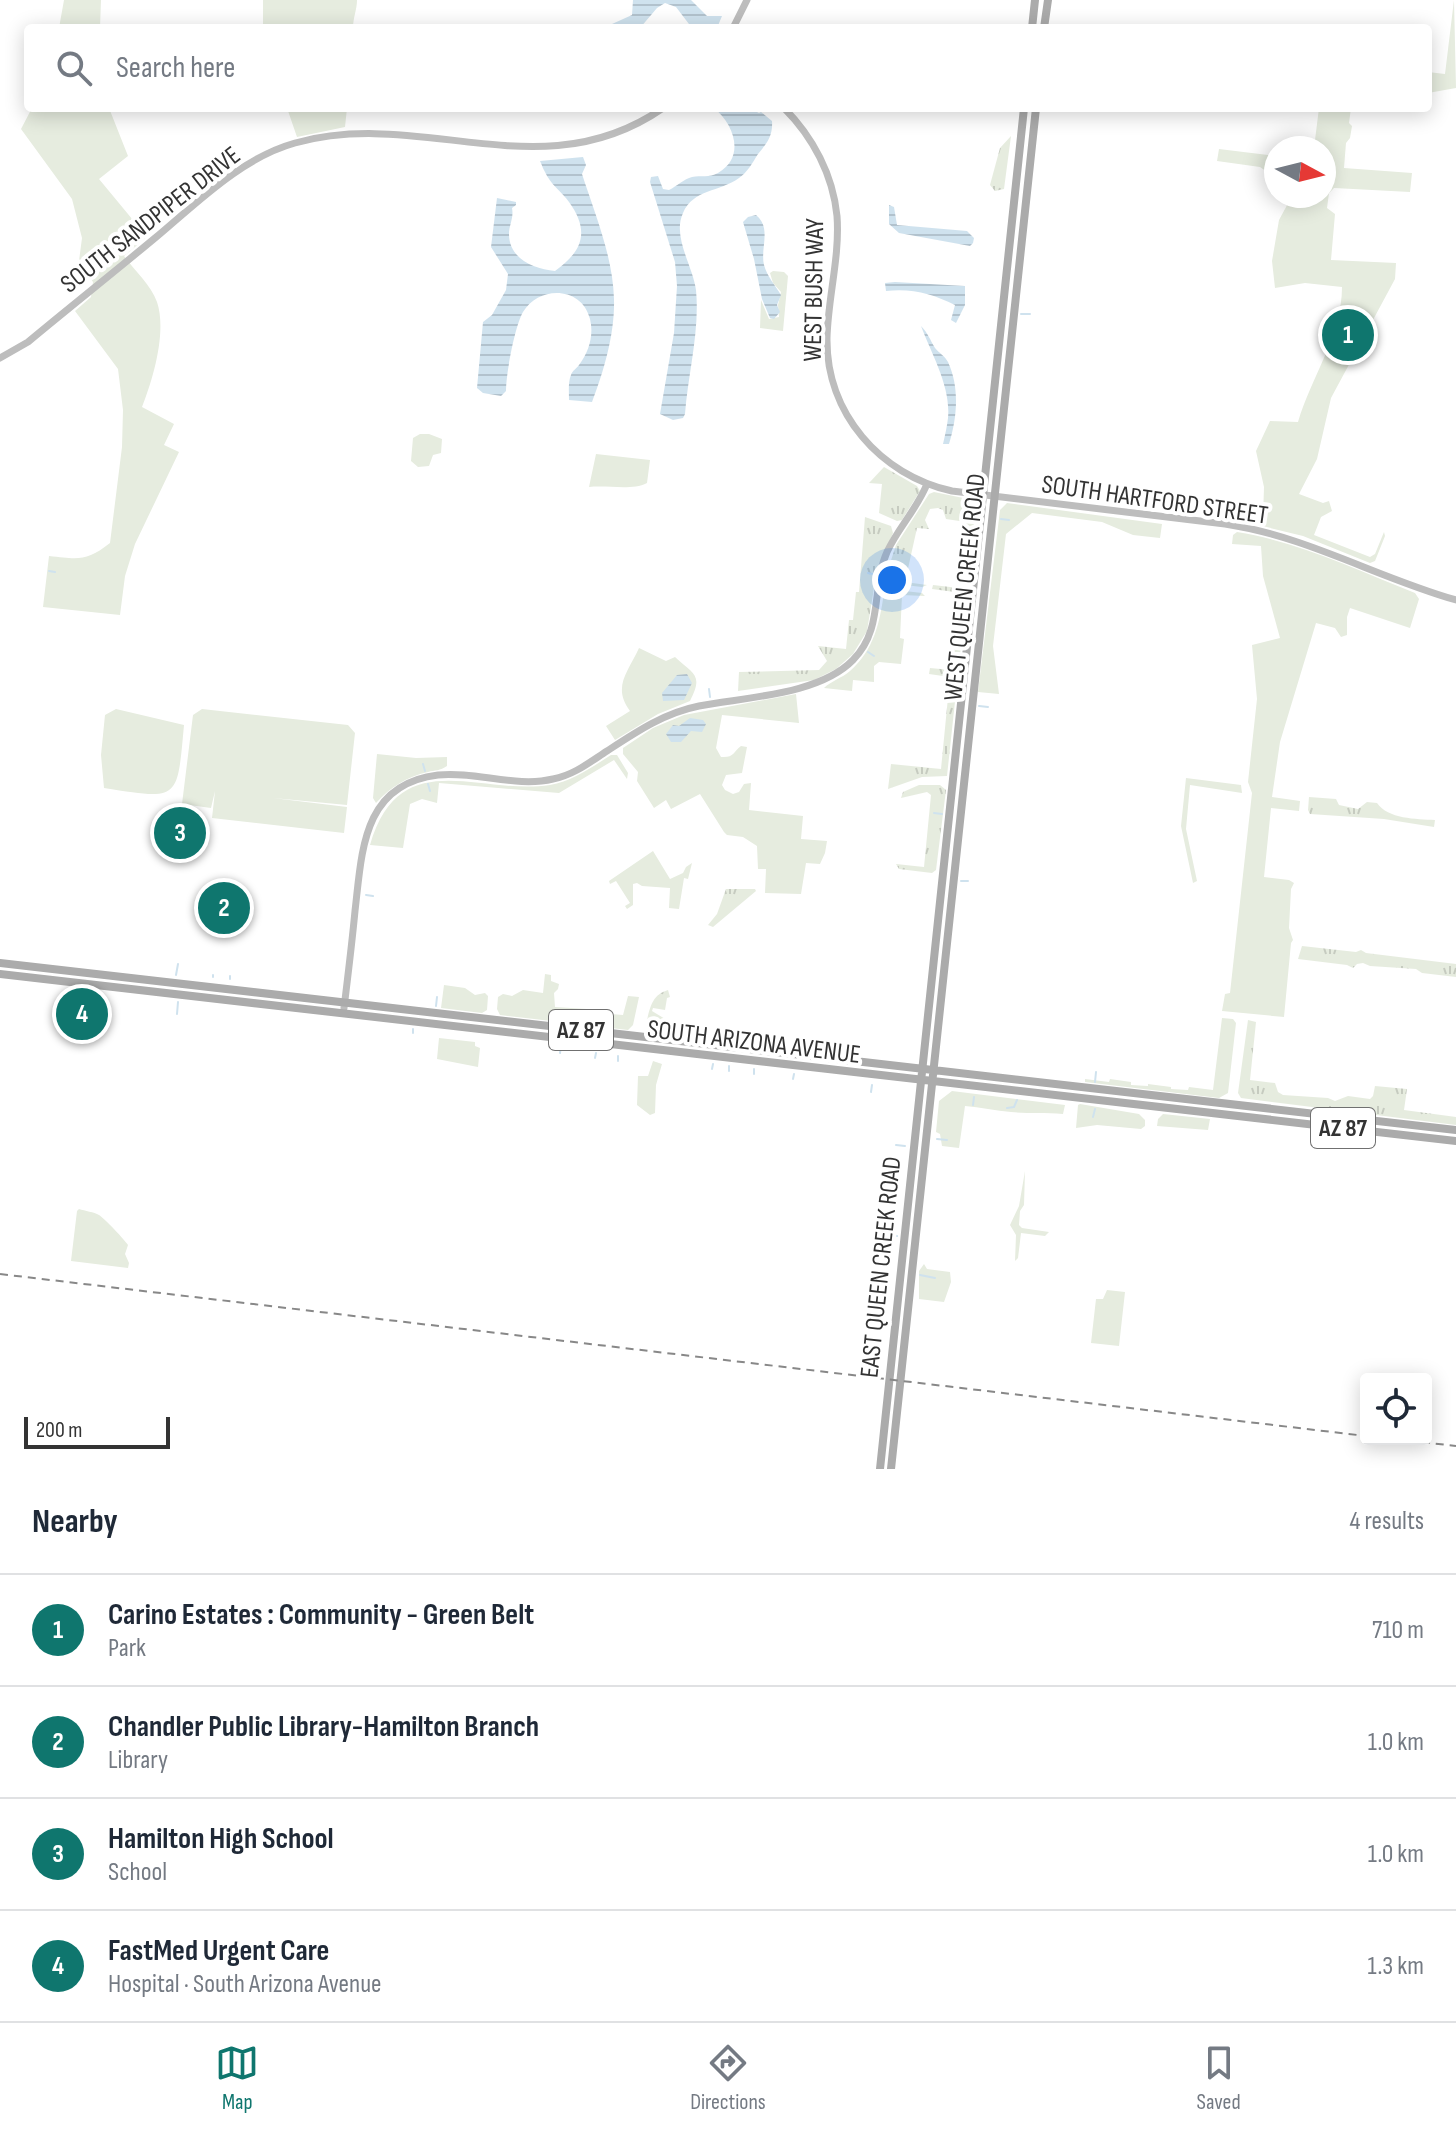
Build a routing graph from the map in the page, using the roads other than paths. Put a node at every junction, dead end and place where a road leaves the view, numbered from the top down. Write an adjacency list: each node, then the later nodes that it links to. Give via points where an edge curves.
1 (747, 0): 4 (street)
2 (1035, 0): 5 (main road)
3 (1045, 0): 6 (main road)
4 (735, 24)
5 (1032, 24)
6 (1043, 24)
7 (656, 112): 11 (street, SOUTH SANDPIPER DRIVE, via 612,135 560,147 361,132 295,143 240,170 28,342)
8 (787, 112): 12 (street, WEST BUSH WAY, via 815,148 833,195 837,234 827,340 836,391 872,449)
9 (1024, 112): 13 (main road, WEST QUEEN CREEK ROAD)
10 (1036, 112): 14 (main road, WEST QUEEN CREEK ROAD)
11 (0, 358)
12 (927, 484): 13 (street, WEST BUSH WAY); 18 (street, via 886,556 868,639 840,672 818,684 669,715 556,778 423,778 385,802 363,843)
13 (982, 495): 14 (street, SOUTH HARTFORD STREET); 22 (main road, WEST QUEEN CREEK ROAD)
14 (994, 497): 15 (street, SOUTH HARTFORD STREET, via 1266,533); 23 (main road, WEST QUEEN CREEK ROAD)
15 (1456, 600)
16 (0, 963): 18 (main road, AZ 87)
17 (0, 974): 19 (main road, SOUTH ARIZONA AVENUE / AZ 87)
18 (345, 1002): 19 (street); 20 (main road, SOUTH ARIZONA AVENUE / AZ 87)
19 (343, 1014): 21 (main road, SOUTH ARIZONA AVENUE / AZ 87)
20 (783, 1053): 21 (main road); 22 (main road, SOUTH ARIZONA AVENUE / AZ 87)
21 (781, 1065): 24 (main road, SOUTH ARIZONA AVENUE / AZ 87)
22 (921, 1070): 23 (main road, SOUTH ARIZONA AVENUE / AZ 87); 24 (main road, EAST QUEEN CREEK ROAD)
23 (935, 1071): 25 (main road, EAST QUEEN CREEK ROAD); 26 (main road, SOUTH ARIZONA AVENUE / AZ 87)
24 (920, 1081): 25 (main road, SOUTH ARIZONA AVENUE / AZ 87); 28 (main road, EAST QUEEN CREEK ROAD)
25 (933, 1082): 27 (main road, SOUTH ARIZONA AVENUE / AZ 87); 29 (main road, EAST QUEEN CREEK ROAD)
26 (1456, 1130)
27 (1456, 1141)
28 (880, 1469)
29 (891, 1469)

